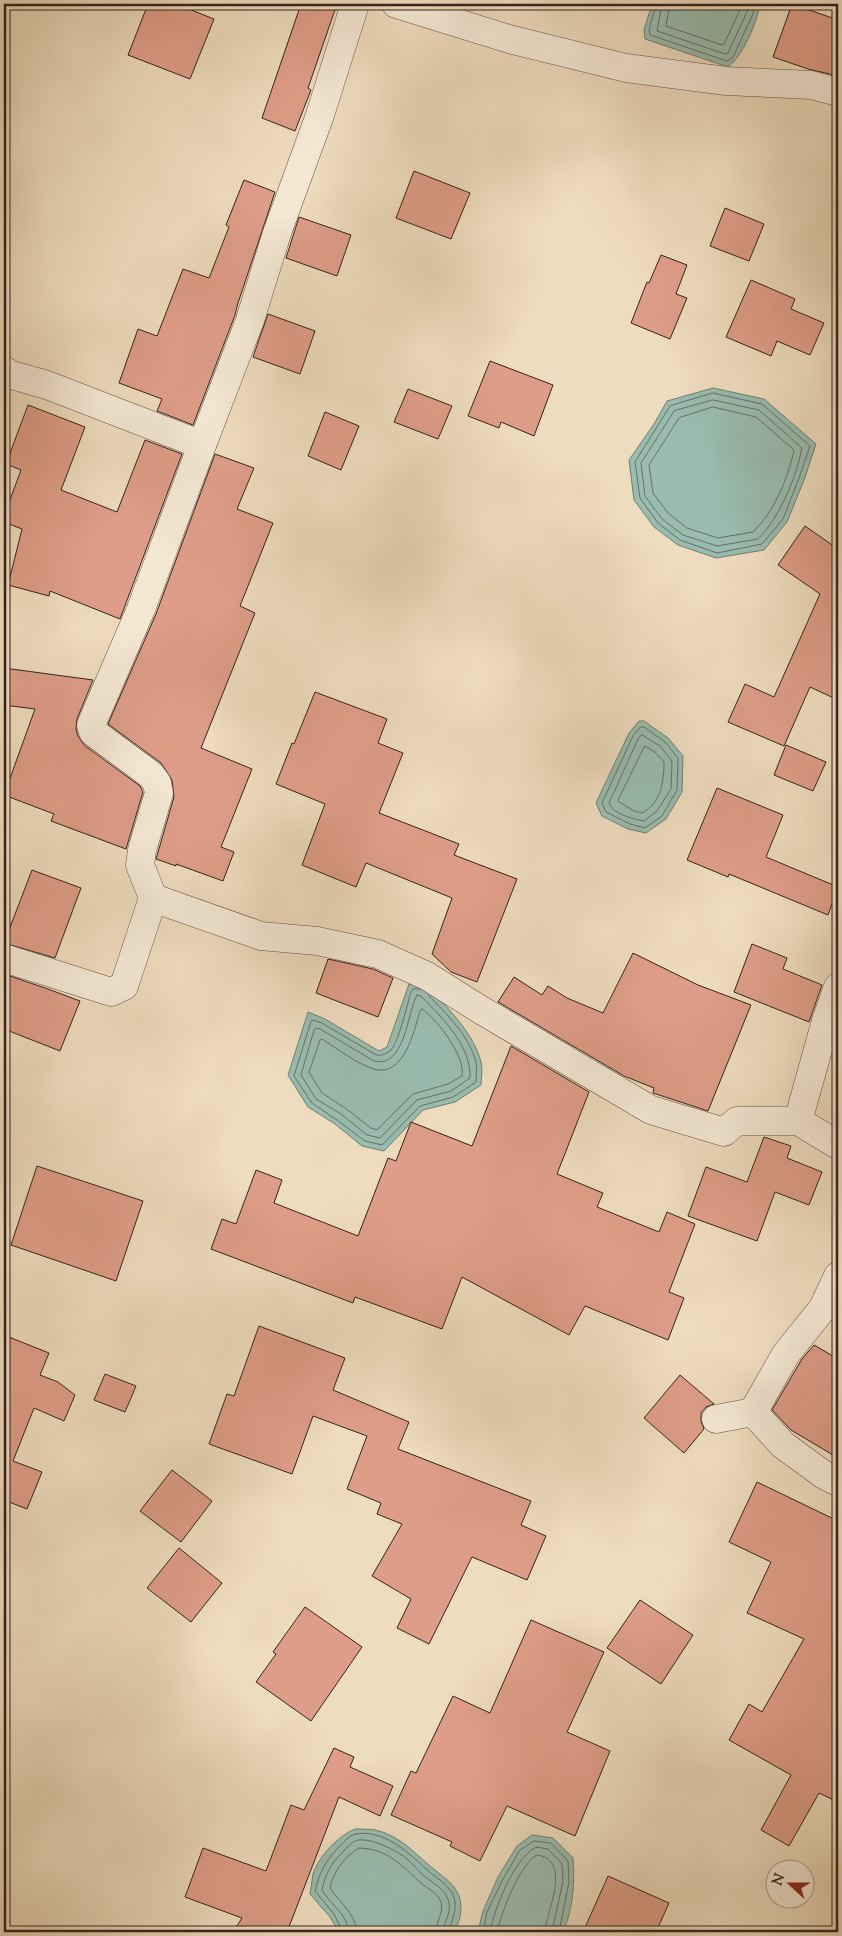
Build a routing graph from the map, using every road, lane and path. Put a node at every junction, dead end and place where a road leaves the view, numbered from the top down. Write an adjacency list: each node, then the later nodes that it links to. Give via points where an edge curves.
1 (355, 4): 5 (street, via 250,320)
2 (396, 4): 3 (street, via 509,40 626,68 726,81 811,85)
3 (838, 92)
4 (4, 370): 5 (street)
5 (202, 445): 6 (street, via 141,609 91,725 92,732 151,775 157,783 159,793 140,865)
6 (153, 898): 7 (street, via 124,986 111,992); 9 (street, via 261,936 317,940 378,954 428,976 651,1110 724,1132 737,1121)
7 (4, 958)
8 (838, 987): 9 (street)
9 (798, 1121): 10 (street)
10 (838, 1145)
11 (838, 1276): 12 (street, via 824,1308 786,1354)
12 (753, 1412): 13 (street); 14 (street, via 783,1445)
13 (716, 1419)
14 (838, 1482)

